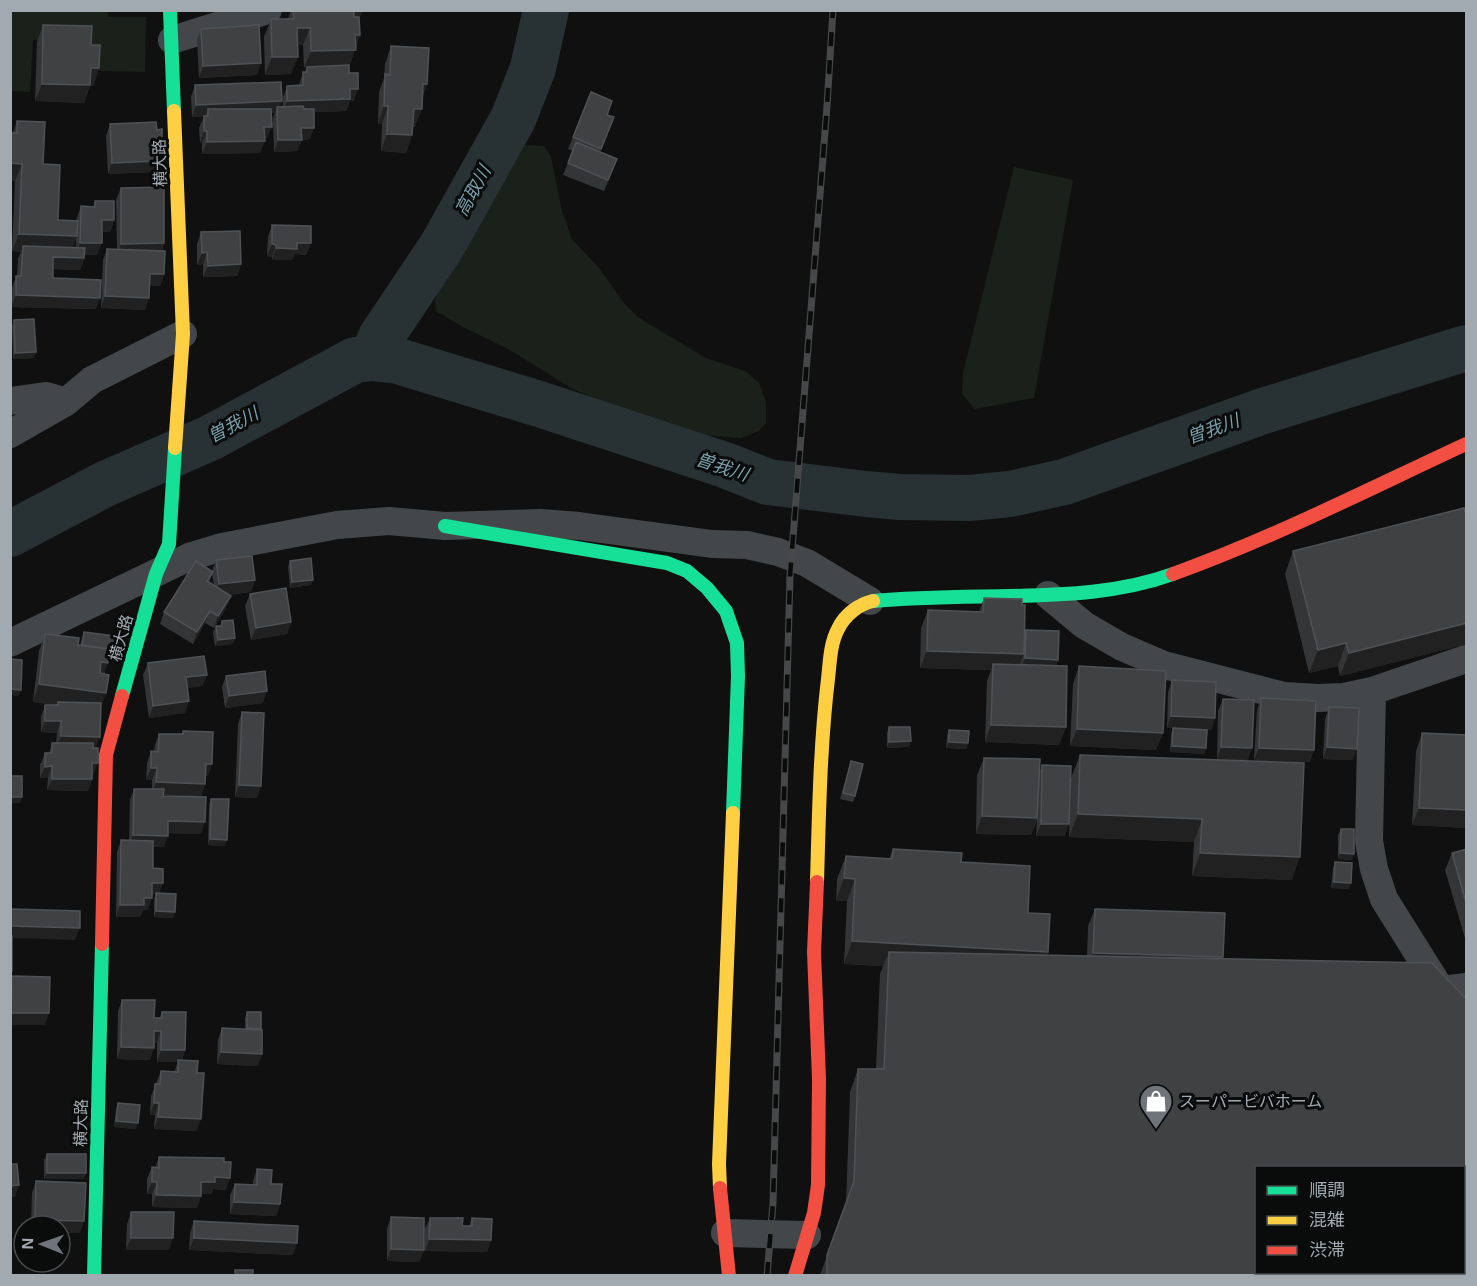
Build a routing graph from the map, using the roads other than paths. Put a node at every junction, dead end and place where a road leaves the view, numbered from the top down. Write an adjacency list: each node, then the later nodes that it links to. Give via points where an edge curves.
1 (170, 10): 3 (street, 横大路)
2 (268, 10): 3 (street)
3 (172, 40): 4 (street, 横大路)
4 (182, 344): 6 (street, via 92,380); 10 (street, 横大路, via 169,544)
5 (10, 401): 6 (street, via 46,396)
6 (66, 402): 7 (street)
7 (10, 434)
8 (1467, 444): 11 (street, via 1209,561 1113,590)
9 (445, 526): 10 (street, via 389,521 337,525 222,547); 12 (street, via 541,523 747,545 807,564); 17 (street, via 667,563 687,571 726,611 737,643 738,676 719,1164)
10 (156, 573): 13 (street); 19 (street, 横大路, via 106,755)
11 (1048, 595): 12 (street); 15 (street, via 1084,625 1164,665 1284,696 1344,697)
12 (870, 601): 18 (street, via 851,612 837,630 826,696 814,952 818,1185)
13 (10, 644)
14 (1467, 659): 15 (street)
15 (1372, 691): 16 (street, via 1369,841 1374,869 1384,899 1441,990)
16 (1467, 987)
17 (725, 1233): 18 (street); 20 (street)
18 (807, 1235): 21 (street)
19 (94, 1275)
20 (729, 1275)
21 (795, 1275)

